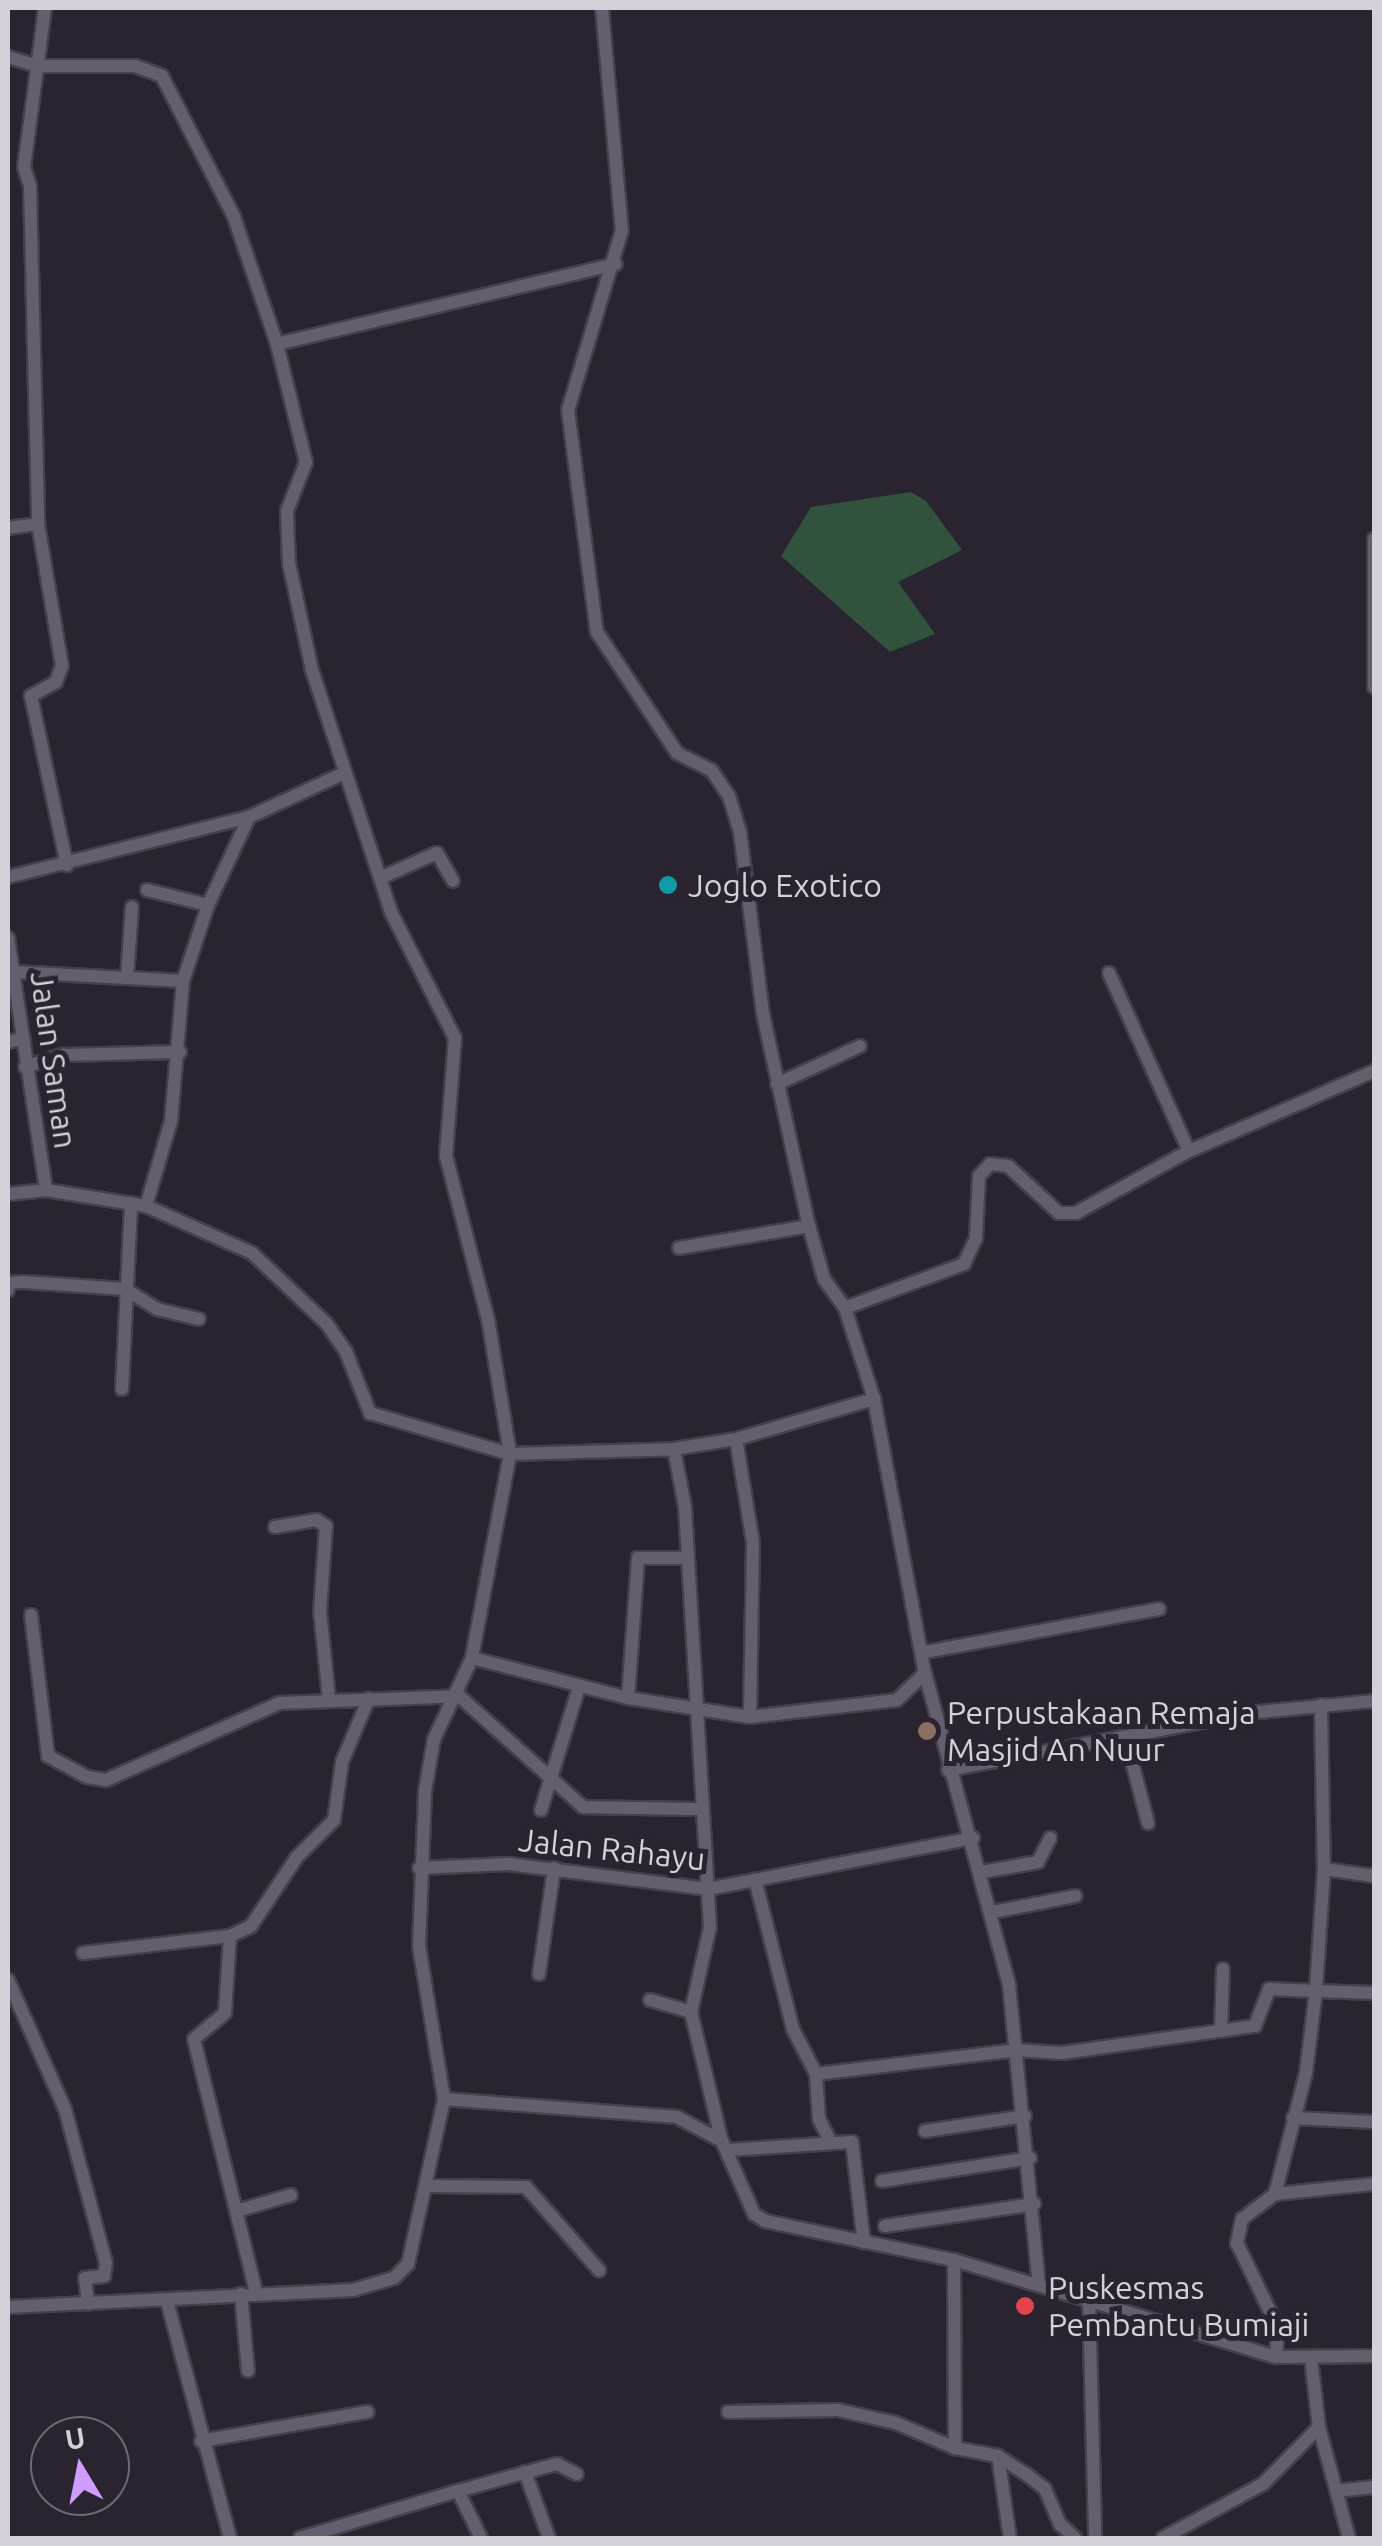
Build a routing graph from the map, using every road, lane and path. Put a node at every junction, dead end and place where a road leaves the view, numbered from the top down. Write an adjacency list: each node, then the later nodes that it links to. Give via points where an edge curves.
1 (45, 8): 4 (street)
2 (602, 8): 7 (street, via 620,176)
3 (8, 57): 4 (street)
4 (37, 66): 5 (street); 8 (street, via 118,65 162,76 234,217)
5 (24, 166): 6 (street); 9 (street, via 30,186)
6 (8, 170)
7 (616, 264): 8 (street); 34 (street, via 580,354 568,410 597,632 678,753 712,770 729,796)
8 (277, 344): 13 (street, via 306,462 287,510 290,562)
9 (38, 524): 10 (street); 15 (street, via 62,666 56,682 31,696)
10 (8, 528)
11 (1374, 539): 12 (street)
12 (1374, 687)
13 (342, 774): 14 (street); 17 (street)
14 (248, 816): 15 (street); 20 (street)
15 (67, 865): 16 (street)
16 (8, 878)
17 (380, 878): 18 (street, via 437,853); 50 (street, via 408,952 455,1038 446,1156 488,1319)
18 (452, 881)
19 (147, 890): 20 (street)
20 (208, 904): 26 (street)
21 (132, 907): 25 (street)
22 (8, 938): 23 (street, Jalan Saman)
23 (14, 972): 25 (street); 27 (street, Jalan Saman)
24 (1110, 973): 35 (street)
25 (127, 978): 26 (street)
26 (183, 981): 31 (street)
27 (12, 1001): 28 (street, Jalan Saman)
28 (24, 1038): 29 (street); 32 (street, Jalan Saman)
29 (8, 1042)
30 (860, 1046): 34 (street)
31 (180, 1052): 32 (street, via 63,1055); 39 (street, via 171,1122)
32 (25, 1067): 36 (street, Jalan Saman)
33 (1374, 1071): 35 (street)
34 (777, 1084): 40 (street)
35 (1190, 1150): 44 (street, via 1076,1213 1046,1206 1019,1174 990,1164 979,1176 976,1238 964,1264)
36 (46, 1190): 37 (street); 38 (street)
37 (8, 1194)
38 (131, 1203): 39 (street); 43 (street)
39 (146, 1206): 50 (street, via 252,1253 284,1276 337,1338 366,1407 382,1421)
40 (809, 1226): 41 (street); 44 (street, via 824,1279)
41 (679, 1248)
42 (8, 1283): 43 (street)
43 (126, 1289): 45 (street, via 156,1309); 46 (street)
44 (845, 1308): 47 (street)
45 (199, 1319)
46 (122, 1389)
47 (874, 1400): 48 (street); 55 (street)
48 (736, 1439): 49 (street); 66 (street, via 753,1542)
49 (674, 1449): 50 (street); 52 (street)
50 (510, 1454): 56 (street)
51 (275, 1527): 60 (street, via 316,1520 326,1526 320,1610)
52 (688, 1558): 62 (street, via 638,1558); 65 (street)
53 (1159, 1610): 55 (street)
54 (31, 1614): 60 (street, via 48,1756 87,1777 106,1780 197,1744 264,1707)
55 (925, 1652): 57 (street)
56 (472, 1658): 58 (street); 59 (street)
57 (925, 1673): 66 (street, via 897,1700); 68 (street)
58 (579, 1687): 62 (street); 69 (street)
59 (459, 1696): 61 (street); 69 (street, via 526,1750); 75 (street, via 434,1739)
60 (330, 1698): 61 (street)
61 (369, 1698): 84 (street, via 342,1762 334,1820 297,1857 251,1926)
62 (628, 1698): 65 (street)
63 (1374, 1701): 64 (street)
64 (1322, 1705): 67 (street); 77 (street)
65 (693, 1709): 66 (street); 70 (street)
66 (750, 1717)
67 (1126, 1738): 68 (street); 72 (street)
68 (948, 1770): 73 (street)
69 (548, 1777): 70 (street, via 589,1809); 71 (street)
70 (702, 1809): 81 (street)
71 (541, 1810)
72 (1148, 1824)
73 (973, 1838): 78 (street); 80 (street, Jalan Rahayu)
74 (1050, 1838): 78 (street, via 1038,1862)
75 (419, 1868): 76 (street, Jalan Rahayu); 96 (street, via 419,1946)
76 (554, 1868): 81 (street, Jalan Rahayu); 87 (street)
77 (1324, 1869): 79 (street); 89 (street)
78 (982, 1872): 83 (street)
79 (1374, 1876)
80 (756, 1883): 81 (street, Jalan Rahayu); 95 (street, via 794,2029)
81 (708, 1889): 92 (street, via 710,1927)
82 (1075, 1896): 83 (street)
83 (993, 1912): 94 (street)
84 (230, 1936): 85 (street); 110 (street, via 224,2016 193,2042)
85 (83, 1953)
86 (1223, 1968): 93 (street)
87 (539, 1974)
88 (8, 1980): 117 (street, via 65,2109 106,2263 106,2274 86,2278)
89 (1316, 1991): 90 (street); 93 (street, via 1269,1989 1260,2022); 98 (street)
90 (1374, 1993)
91 (650, 2000): 92 (street)
92 (691, 2012): 102 (street)
93 (1221, 2031): 94 (street, via 1062,2052)
94 (1016, 2050): 95 (street); 97 (street)
95 (816, 2074): 101 (street)
96 (444, 2099): 102 (street, via 647,2112 707,2128); 106 (street)
97 (1026, 2116): 100 (street); 103 (street)
98 (1293, 2118): 99 (street); 107 (street)
99 (1374, 2122)
100 (925, 2131)
101 (829, 2139): 102 (street); 112 (street, via 854,2144)
102 (725, 2146): 112 (street, via 760,2218)
103 (1030, 2158): 104 (street); 109 (street)
104 (882, 2181)
105 (1374, 2184): 107 (street)
106 (428, 2186): 114 (street, via 526,2187); 116 (street, via 413,2253 394,2278 353,2290)
107 (1275, 2194): 122 (street, via 1242,2219 1237,2243 1278,2328)
108 (291, 2195): 110 (street)
109 (1034, 2204): 111 (street); 115 (street)
110 (240, 2210): 116 (street)
111 (885, 2226)
112 (864, 2242): 113 (street)
113 (954, 2260): 115 (street); 129 (street)
114 (599, 2270)
115 (1039, 2285): 119 (street)
116 (251, 2286): 118 (street); 124 (street)
117 (86, 2296): 118 (street); 120 (street)
118 (168, 2301): 128 (street)
119 (1089, 2301): 122 (street); 142 (street)
120 (8, 2307)
121 (1374, 2356): 123 (street)
122 (1276, 2358): 123 (street)
123 (1311, 2358): 127 (street)
124 (248, 2370)
125 (367, 2412): 128 (street)
126 (728, 2412): 129 (street, via 838,2410 896,2423)
127 (1319, 2427): 135 (street); 143 (street, via 1263,2484)
128 (202, 2442): 136 (street)
129 (956, 2448): 130 (street)
130 (998, 2456): 140 (street); 141 (street, via 1045,2489 1060,2524)
131 (526, 2472): 132 (street, via 557,2464); 134 (street); 139 (street)
132 (576, 2474)
133 (1374, 2487): 135 (street)
134 (458, 2490): 137 (street); 138 (street)
135 (1336, 2491): 144 (street)
136 (230, 2538)
137 (300, 2538)
138 (482, 2538)
139 (549, 2538)
140 (1010, 2538)
141 (1075, 2538)
142 (1096, 2538)
143 (1162, 2538)
144 (1349, 2538)

